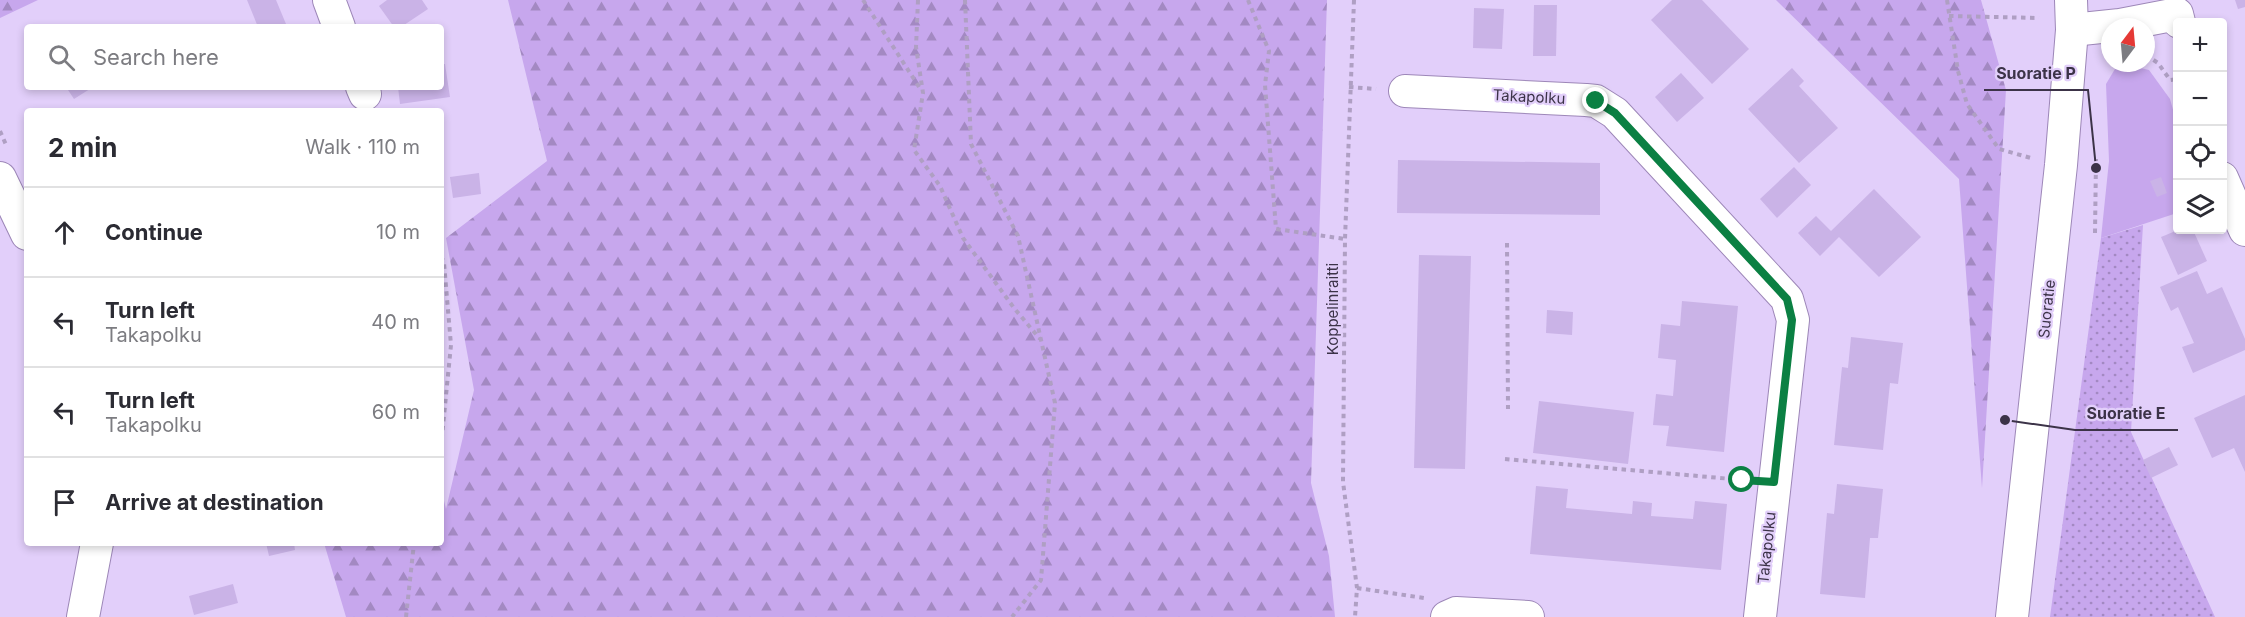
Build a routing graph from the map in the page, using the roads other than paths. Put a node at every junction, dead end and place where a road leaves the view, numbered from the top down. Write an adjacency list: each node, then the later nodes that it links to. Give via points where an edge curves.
1 (329, 0): 4 (street)
2 (2177, 12): 3 (street, via 2120,25)
3 (2063, 16): 15 (street, Suoratie, via 2052,260)
4 (338, 24)
5 (1405, 90): 14 (street, Takapolku, via 1596,101 1615,113 1787,299 1792,320)
6 (0, 178): 8 (street)
7 (2224, 180): 9 (street)
8 (24, 228)
9 (2245, 230)
10 (96, 546): 12 (street)
11 (1451, 615): 13 (street)
12 (83, 617)
13 (1528, 617)
14 (1760, 617)
15 (2012, 617)

